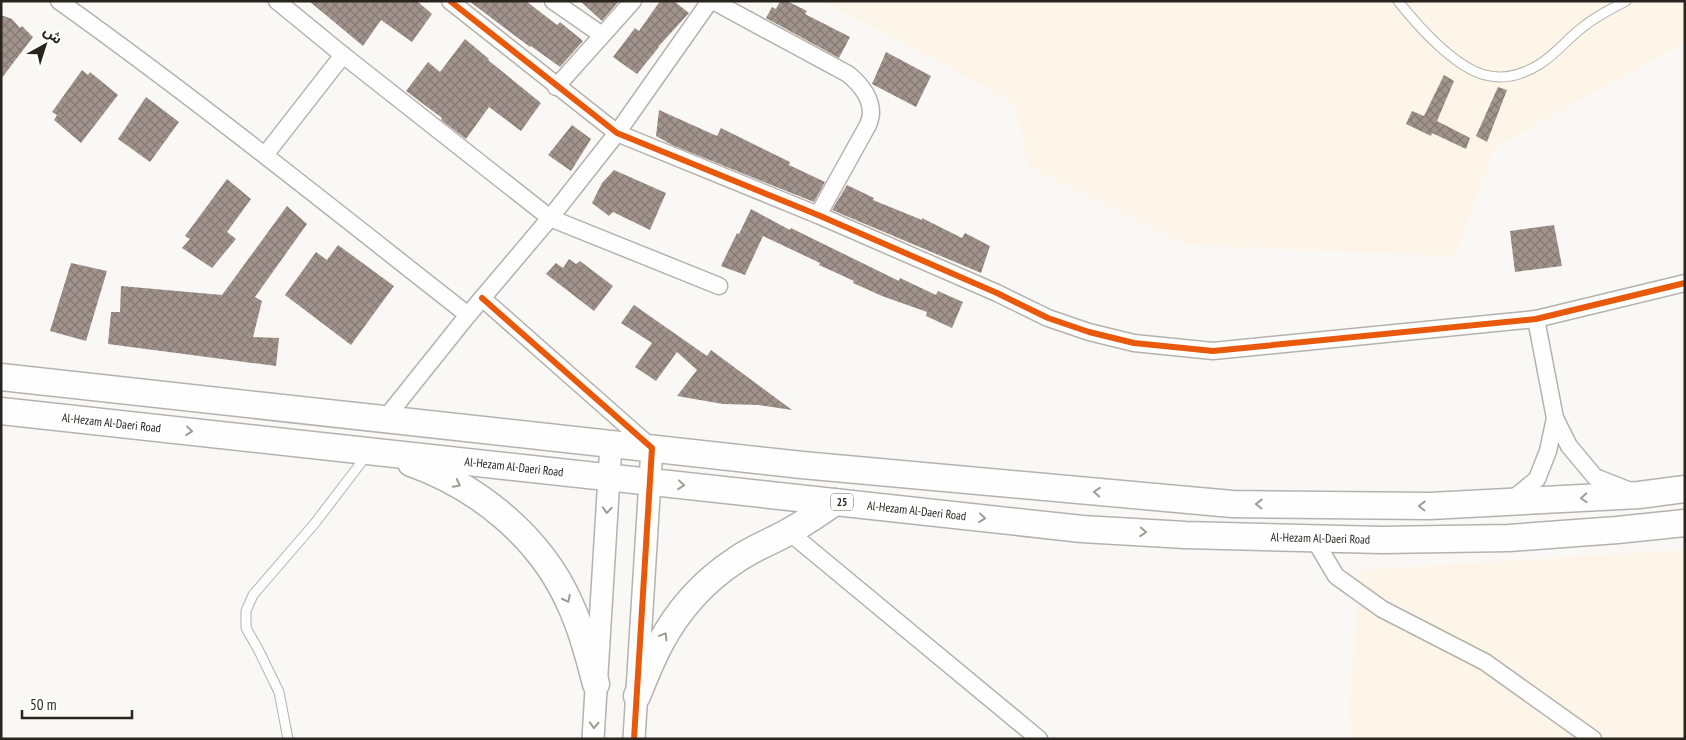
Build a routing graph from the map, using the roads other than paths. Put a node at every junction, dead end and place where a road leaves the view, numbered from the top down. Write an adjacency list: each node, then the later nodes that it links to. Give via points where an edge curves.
1 (60, 1): 13 (street)
2 (277, 1): 10 (street)
3 (450, 1): 11 (street)
4 (553, 1): 9 (street)
5 (633, 1): 9 (street)
6 (712, 1): 12 (street); 14 (street, via 848,74 864,91 871,113 868,125)
7 (1398, 1): 8 (lane, via 1429,37 1460,62 1484,75 1505,77 1540,64 1588,23)
8 (1626, 1)
9 (602, 35): 11 (street)
10 (343, 55): 13 (street); 15 (street)
11 (556, 86): 12 (street)
12 (617, 133): 14 (street); 15 (street)
13 (265, 155): 19 (street)
14 (818, 215): 20 (street, via 1048,318 1134,343 1213,351)
15 (550, 218): 17 (street); 18 (street)
16 (1685, 283): 20 (street)
17 (720, 286)
18 (482, 298): 19 (street); 26 (street)
19 (468, 315): 24 (street)
20 (1536, 319): 23 (street)
21 (1, 377): 24 (main road)
22 (1, 411): 27 (main road, Al-Hezam Al-Daeri Road / 25, one-way to 27)
23 (1555, 418): 31 (street, via 1569,446 1595,477); 33 (street, via 1548,452 1537,479)
24 (384, 420): 25 (main road)
25 (611, 444): 26 (main road); 28 (street)
26 (652, 448): 29 (street); 33 (main road, one-way to 26, via 1430,506 1232,504 802,465)
27 (375, 451): 28 (main road, Al-Hezam Al-Daeri Road / 25); 37 (main road, one-way to 37, via 424,467 466,489 504,515 530,542 570,603); 39 (lane, via 253,595 246,611 246,628 279,692)
28 (609, 477): 29 (main road, Al-Hezam Al-Daeri Road / 25); 37 (street, one-way to 37)
29 (650, 482): 32 (main road, Al-Hezam Al-Daeri Road / 25, one-way to 32); 38 (street)
30 (1685, 489): 31 (main road)
31 (1639, 495): 33 (main road, one-way to 33)
32 (835, 502): 35 (main road); 36 (main road, Al-Hezam Al-Daeri Road / 25, one-way to 36, via 1082,529)
33 (1509, 502)
34 (1685, 522): 36 (main road, Al-Hezam Al-Daeri Road / 25, via 1509,538)
35 (789, 532): 38 (main road, one-way to 35, via 659,645 692,597 737,559); 42 (street)
36 (1314, 539): 43 (street, via 1336,576 1382,609 1485,662)
37 (596, 684): 40 (street, one-way to 40)
38 (637, 696): 41 (street)
39 (288, 739)
40 (593, 739)
41 (634, 739)
42 (1039, 739)
43 (1593, 739)

